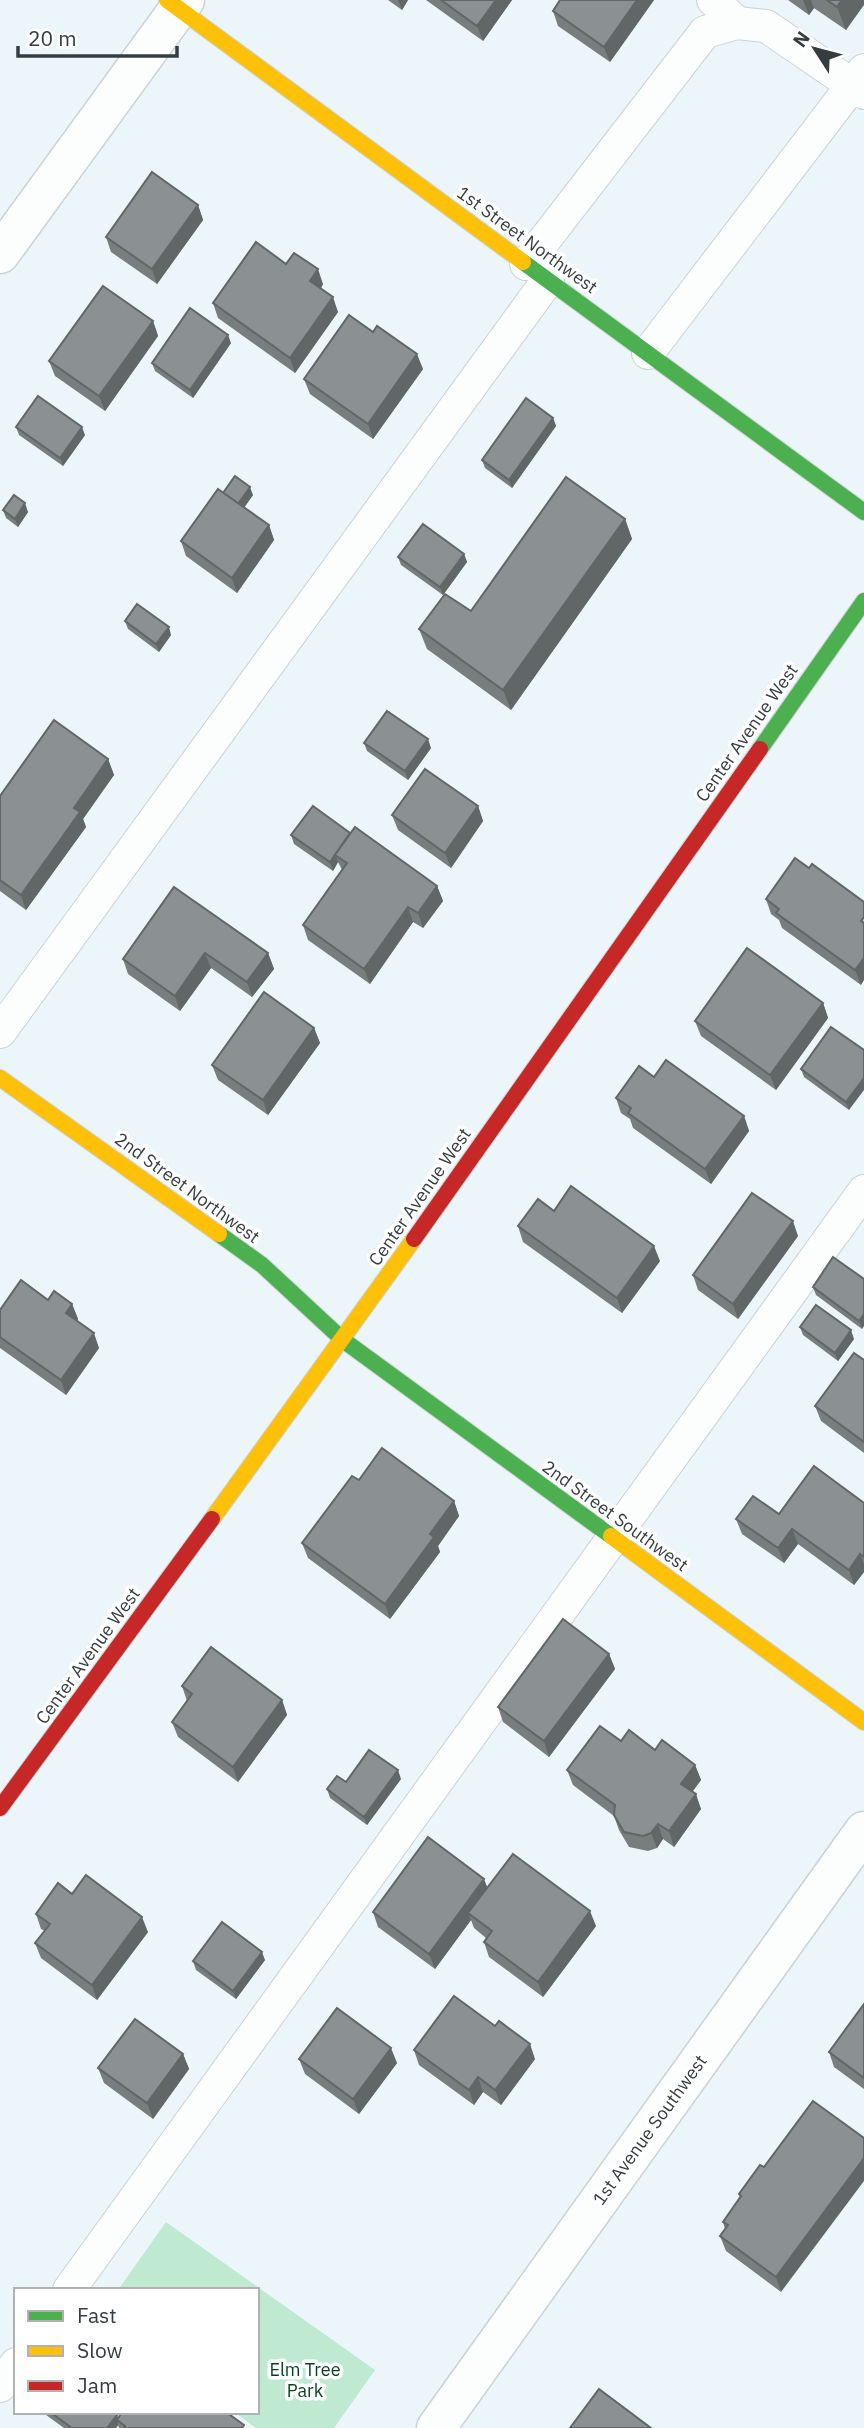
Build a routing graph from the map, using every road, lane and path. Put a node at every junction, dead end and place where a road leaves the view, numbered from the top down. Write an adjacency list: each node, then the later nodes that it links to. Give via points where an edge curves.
1 (713, 0): 3 (lane)
2 (177, 3): 5 (street); 6 (street, 1st Street Northwest)
3 (737, 23): 4 (lane, via 766,26); 6 (lane, via 705,32)
4 (860, 83): 7 (lane)
5 (0, 254)
6 (537, 272): 7 (street, 1st Street Northwest); 10 (lane)
7 (648, 353): 8 (street, 1st Street Northwest)
8 (864, 512)
9 (864, 601): 13 (street, Center Avenue West)
10 (0, 1032)
11 (0, 1078): 13 (street, 2nd Street Northwest, via 262,1265)
12 (864, 1191): 14 (lane)
13 (343, 1340): 14 (street, 2nd Street Southwest); 16 (street, Center Avenue West)
14 (613, 1538): 15 (street, 2nd Street Southwest); 18 (lane)
15 (864, 1723)
16 (0, 1808)
17 (864, 1831): 21 (street, 1st Avenue Southwest)
18 (70, 2288)
19 (14, 2367): 20 (lane)
20 (0, 2386)
21 (436, 2428)

